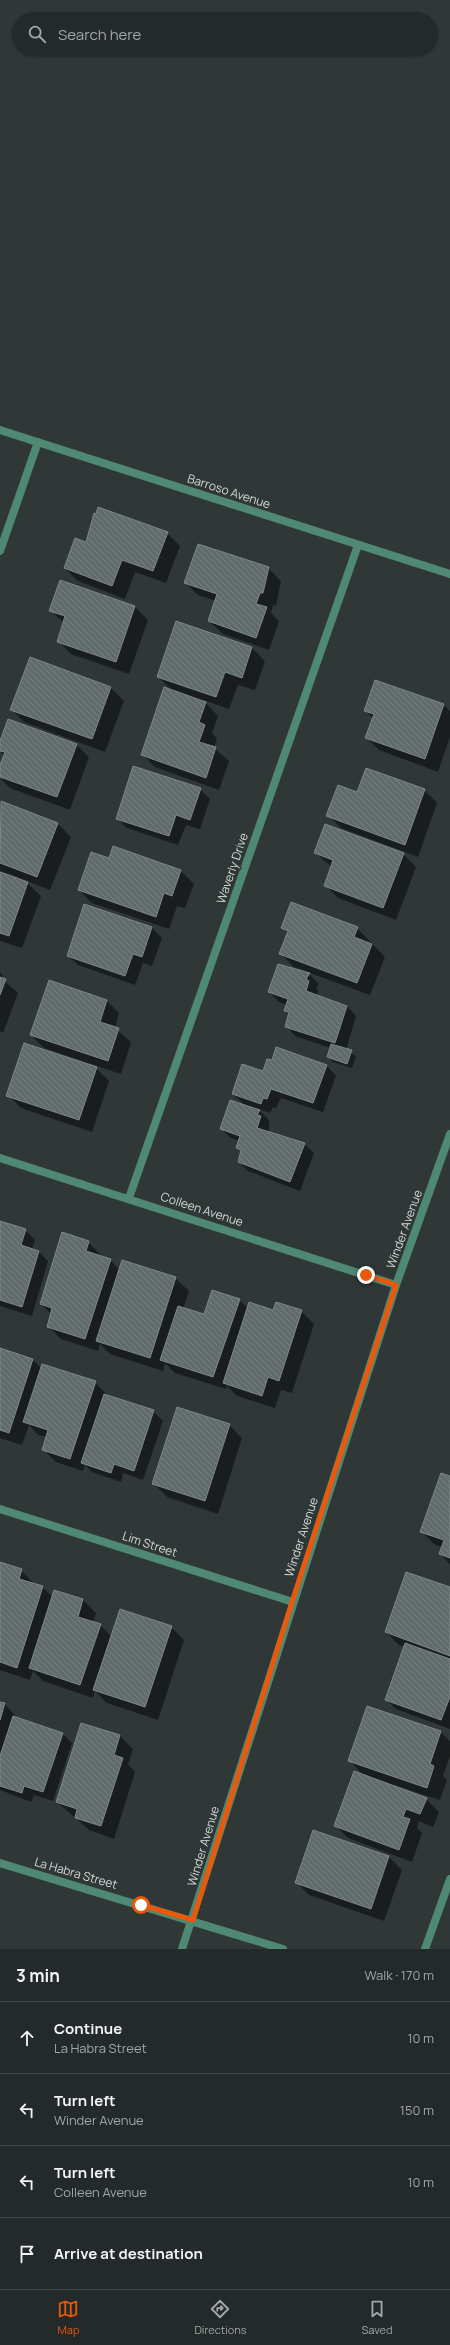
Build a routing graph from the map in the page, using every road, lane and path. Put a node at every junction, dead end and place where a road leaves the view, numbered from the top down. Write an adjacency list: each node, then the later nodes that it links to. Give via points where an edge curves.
1 (0, 430): 2 (street, Barroso Avenue)
2 (38, 442): 3 (street, Barroso Avenue); 4 (street)
3 (358, 546): 5 (street, Barroso Avenue); 8 (street, Waverly Drive)
4 (0, 551)
5 (450, 574)
6 (450, 1134): 9 (street, Winder Avenue)
7 (0, 1158): 8 (street, Colleen Avenue)
8 (129, 1198): 9 (street, Colleen Avenue)
9 (396, 1285): 11 (street, Winder Avenue)
10 (0, 1509): 11 (street, Lim Street)
11 (292, 1602): 14 (street, Winder Avenue)
12 (0, 1863): 14 (street, La Habra Street)
13 (450, 1879): 17 (street)
14 (193, 1920): 15 (street, Winder Avenue); 16 (street, La Habra Street)
15 (182, 1949)
16 (283, 1949)
17 (425, 1949)

